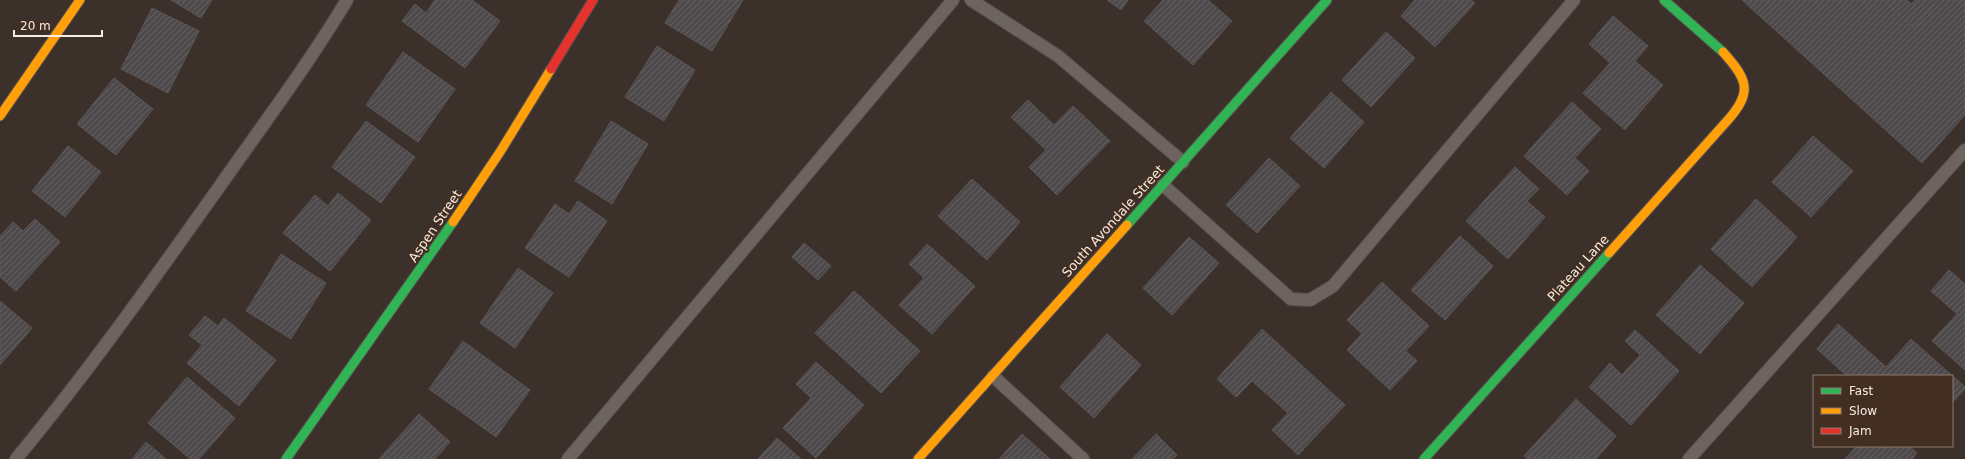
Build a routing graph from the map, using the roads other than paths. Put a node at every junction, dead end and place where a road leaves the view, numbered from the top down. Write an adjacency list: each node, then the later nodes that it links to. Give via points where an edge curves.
1 (80, 0): 9 (street)
2 (347, 0): 14 (lane, via 324,38 170,256)
3 (593, 0): 15 (street, Aspen Street, via 500,152 439,244)
4 (953, 0): 16 (lane)
5 (971, 0): 11 (lane, via 1058,56)
6 (1327, 0): 11 (street, South Avondale Street)
7 (1574, 0): 12 (lane, via 1333,286 1310,300 1291,298)
8 (1664, 0): 19 (street, Plateau Lane, via 1730,58 1741,74 1745,90 1739,105 1724,125)
9 (0, 116)
10 (1965, 150): 20 (lane)
11 (1183, 162): 12 (street, South Avondale Street)
12 (1163, 185): 13 (street, South Avondale Street)
13 (993, 376): 17 (street, South Avondale Street); 18 (lane)
14 (16, 459)
15 (286, 459)
16 (568, 459)
17 (918, 459)
18 (1083, 459)
19 (1424, 459)
20 (1689, 459)

